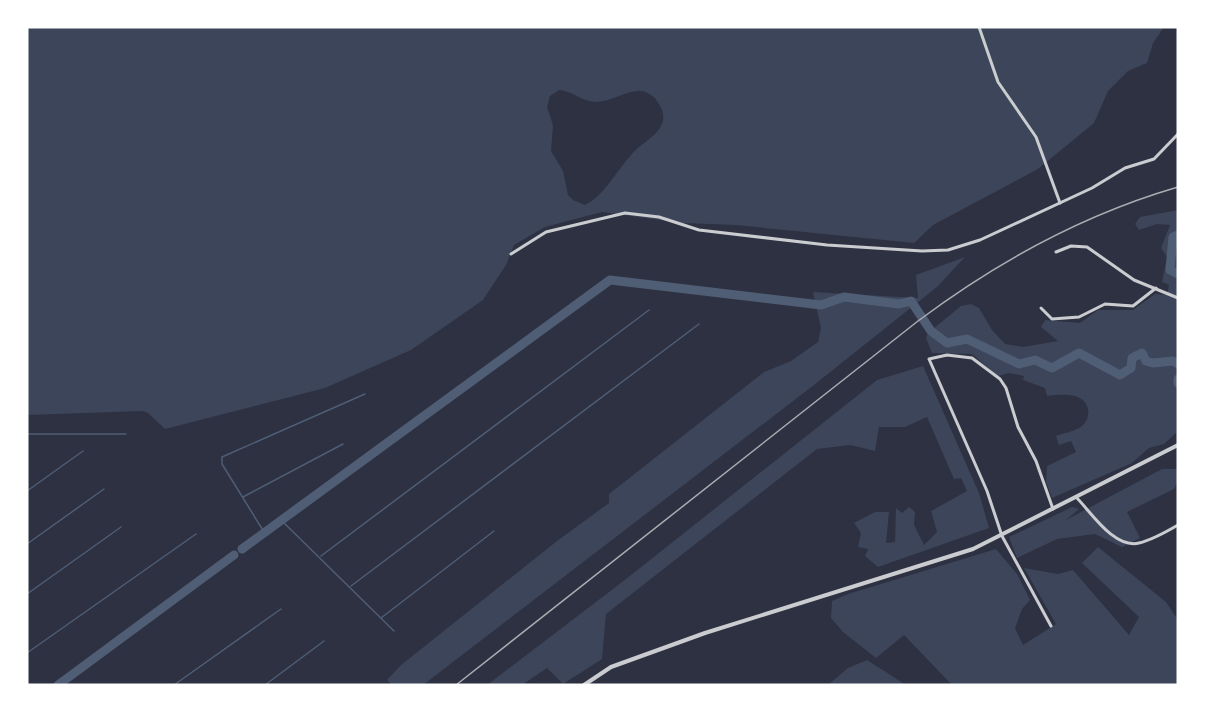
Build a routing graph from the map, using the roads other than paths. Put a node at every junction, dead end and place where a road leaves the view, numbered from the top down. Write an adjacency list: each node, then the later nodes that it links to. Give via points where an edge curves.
1 (978, 27): 3 (street, via 998,82 1036,137)
2 (1178, 134): 3 (street, via 1154,159 1125,168)
3 (1060, 202): 5 (street, via 980,240 948,250 828,245 699,230 659,217 625,213 546,232)
4 (1056, 252): 6 (street, via 1071,246 1087,247 1134,280)
5 (511, 254)
6 (1156, 288): 7 (street); 8 (street, via 1133,306 1106,304 1079,317 1052,319)
7 (1178, 298)
8 (1041, 308)
9 (1177, 445): 10 (street)
10 (1076, 497): 11 (street); 12 (street, via 1123,542 1137,544)
11 (1053, 509): 13 (street); 13 (street, via 1000,380 972,358 947,355 929,359 987,491)
12 (1178, 525)
13 (1002, 536): 14 (street); 15 (street, via 935,562 705,633 611,667)
14 (1051, 626)
15 (584, 685)

